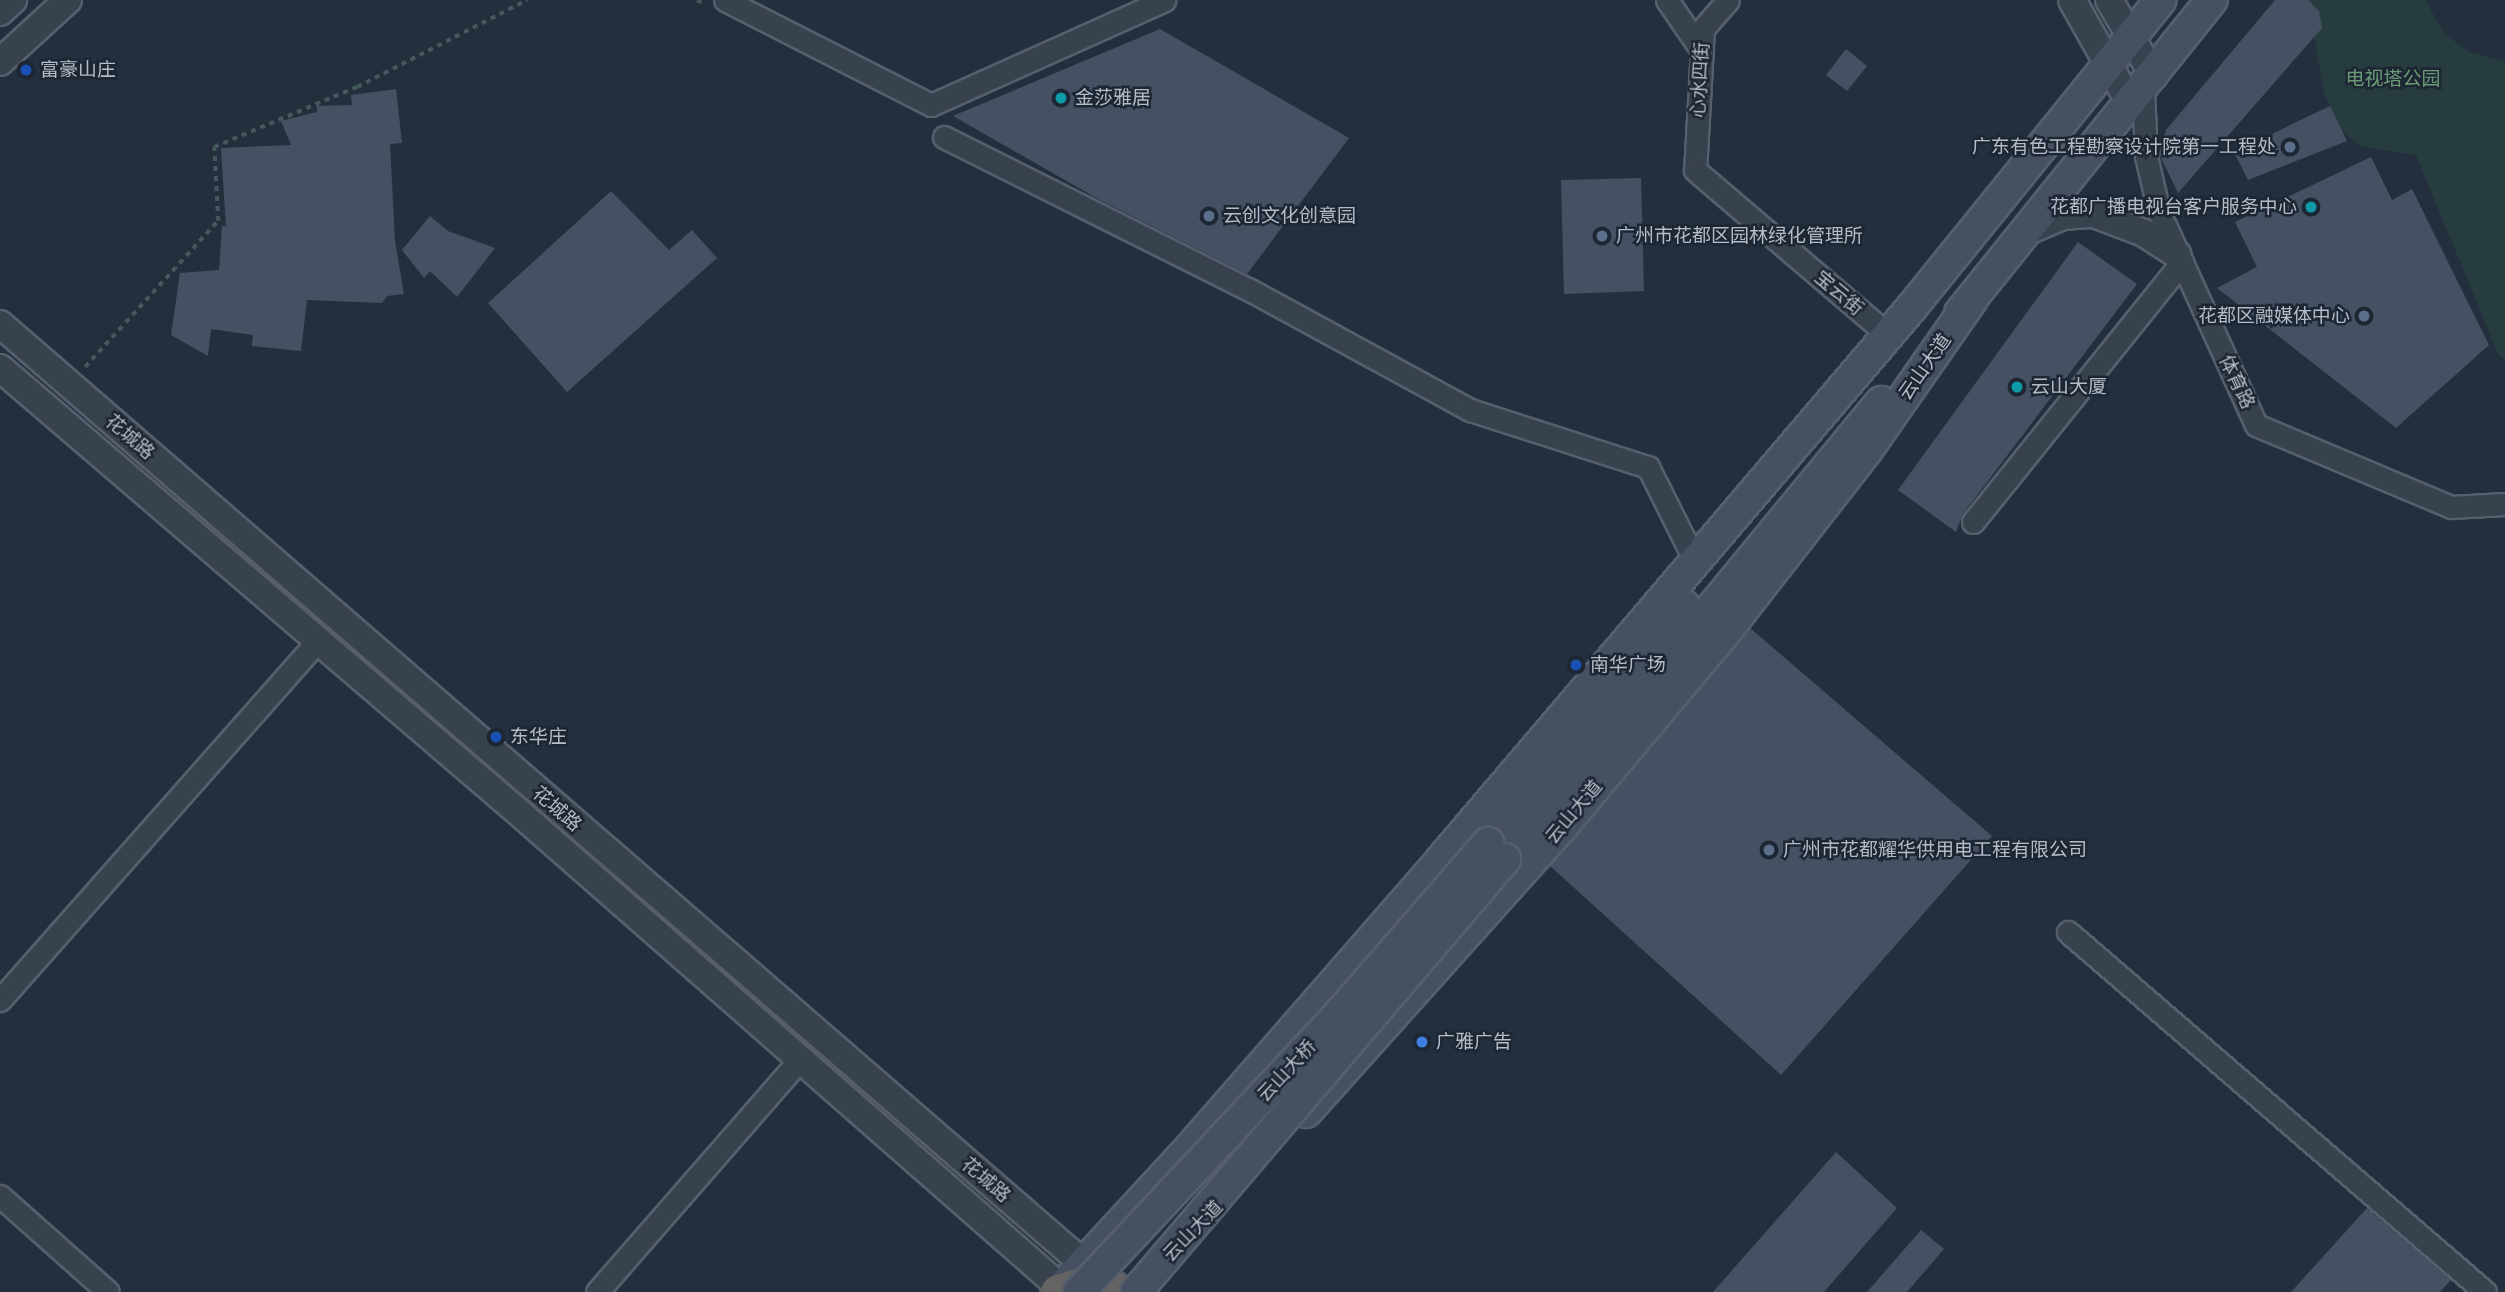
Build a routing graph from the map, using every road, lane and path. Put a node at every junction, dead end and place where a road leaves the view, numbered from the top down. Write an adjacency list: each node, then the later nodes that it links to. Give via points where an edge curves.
1 (13, 0): 12 (street)
2 (68, 0): 15 (street)
3 (527, 0): 27 (path, via 357,87 214,147 218,221)
4 (725, 0): 5 (street, via 931,105)
5 (1165, 0)
6 (1667, 0): 14 (street)
7 (1728, 0): 14 (street, 心水四街, via 1703,29)
8 (2072, 0): 16 (street)
9 (2109, 0): 13 (street)
10 (2161, 0): 13 (main road)
11 (2212, 0): 17 (main road, 云山大道)
12 (0, 12)
13 (2132, 38): 16 (main road); 17 (street)
14 (1702, 51): 19 (street, 心水四街)
15 (0, 62)
16 (2108, 63): 17 (street); 23 (main road)
17 (2142, 90): 20 (main road, 云山大道); 21 (street, 体育路, via 2146,156 2159,212)
18 (944, 137): 30 (street, via 1250,290 1470,410 1648,467)
19 (1695, 170): 25 (street, 宝云街)
20 (2030, 230): 21 (street, via 2063,216 2094,214 2144,233); 22 (main road, 云山大道)
21 (2180, 259): 28 (street, 体育路, via 2256,425 2451,507); 29 (street)
22 (1973, 298): 32 (main road, 云山大道); 40 (main road, 云山大道, via 1811,524 1603,778 1343,1073)
23 (1912, 307): 25 (main road); 32 (main road)
24 (0, 324): 27 (street, 花城路)
25 (1888, 335): 30 (main road)
26 (0, 368): 31 (street, 花城路)
27 (69, 384): 37 (street, 花城路)
28 (2505, 504)
29 (1973, 522)
30 (1695, 561): 37 (main road, via 1183,1156)
31 (318, 640): 34 (street); 35 (street, 花城路)
32 (1497, 851): 37 (main road, 云山大桥, bridge); 40 (main road, 云山大桥, bridge)
33 (2068, 932): 41 (street)
34 (0, 1000)
35 (801, 1058): 37 (street, 花城路); 39 (street)
36 (0, 1196): 38 (street)
37 (1083, 1287)
38 (108, 1292)
39 (597, 1292)
40 (1135, 1292)
41 (2485, 1292)

